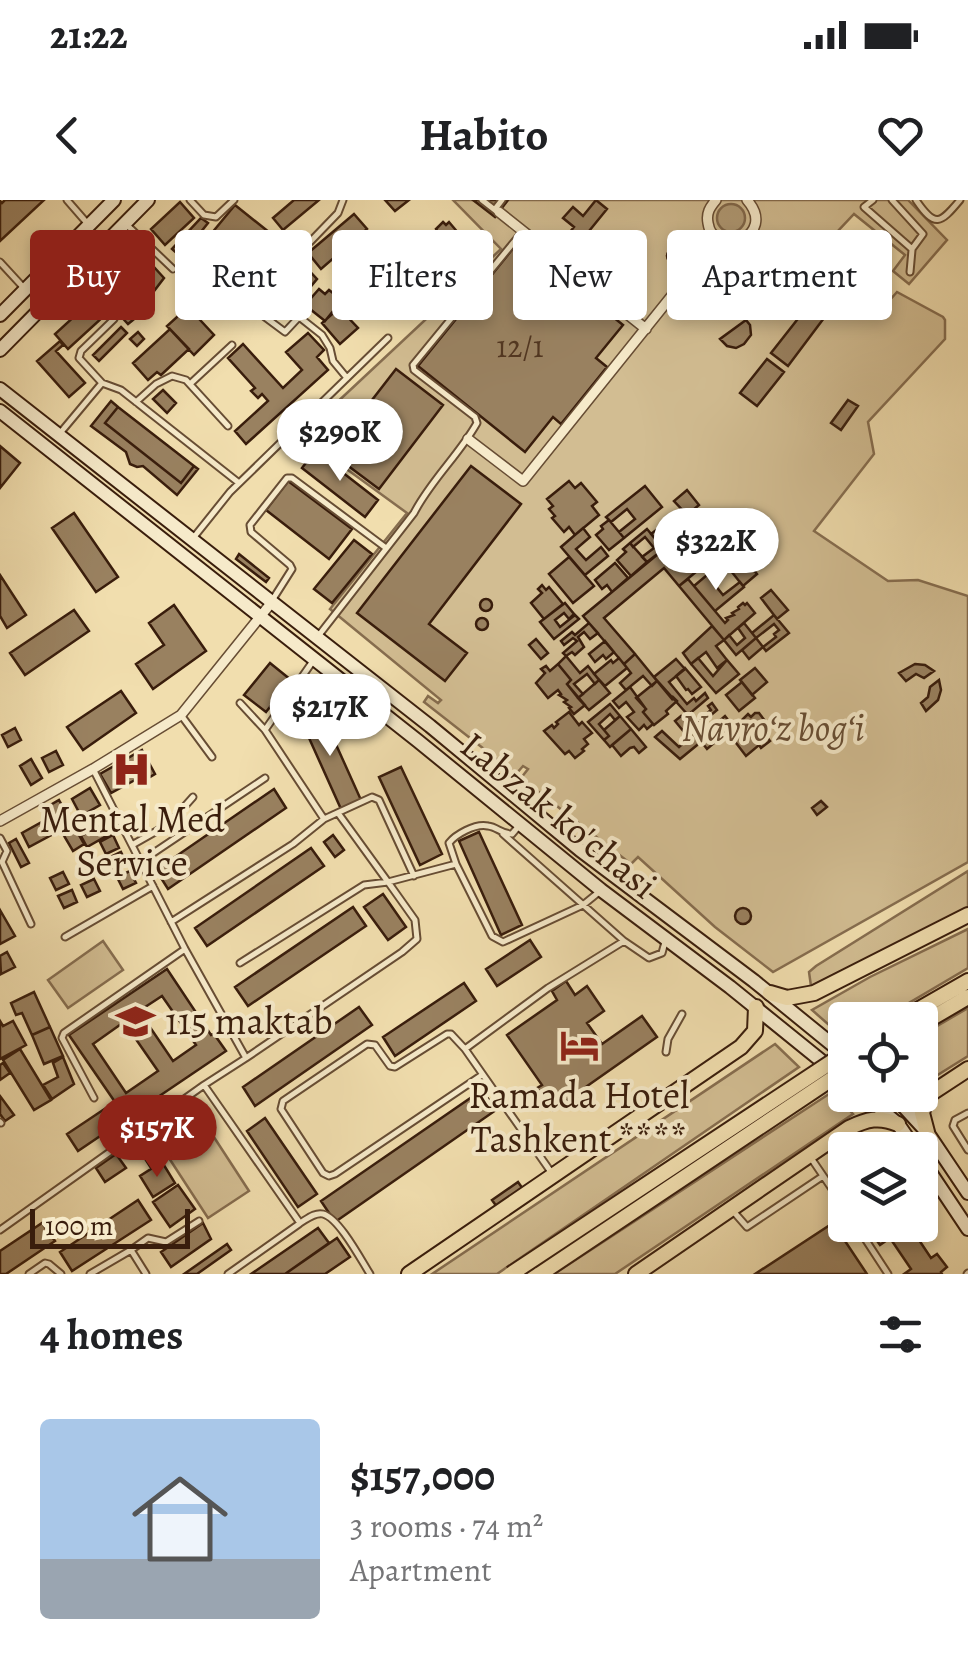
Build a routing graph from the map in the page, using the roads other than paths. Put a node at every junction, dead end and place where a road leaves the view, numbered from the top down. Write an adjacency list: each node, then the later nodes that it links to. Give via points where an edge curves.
1 (67, 200): 17 (lane)
2 (114, 200): 17 (main road)
3 (148, 200): 16 (main road)
4 (190, 200): 5 (lane, via 216,218)
5 (234, 200)
6 (343, 200): 22 (lane)
7 (482, 200): 15 (lane)
8 (502, 200): 15 (lane)
9 (716, 200): 20 (street, via 707,218)
10 (873, 200): 24 (lane, via 864,207)
11 (892, 200): 24 (lane, via 923,234)
12 (916, 200): 13 (lane, via 938,222)
13 (960, 200)
14 (750, 201): 21 (street, via 756,215)
15 (497, 210): 19 (street)
16 (125, 223): 18 (main road); 26 (lane)
17 (89, 225): 28 (main road)
18 (118, 230)
19 (520, 230)
20 (711, 230)
21 (752, 230)
22 (312, 240)
23 (513, 243): 49 (lane, via 413,365 476,417)
24 (912, 250): 27 (lane)
25 (0, 262): 28 (lane)
26 (172, 269)
27 (910, 272)
28 (25, 289): 30 (main road)
29 (667, 302): 37 (street)
30 (0, 315)
31 (30, 320): 40 (main road)
32 (113, 320): 42 (lane, via 81,351)
33 (269, 320): 34 (lane, via 285,332)
34 (296, 320)
35 (303, 320): 41 (lane, via 322,336)
36 (634, 320): 37 (street)
37 (646, 329): 49 (street, via 523,482)
38 (388, 338): 41 (lane)
39 (232, 346): 43 (lane)
40 (0, 350)
41 (347, 378): 50 (lane)
42 (102, 383): 45 (lane); 48 (lane)
43 (190, 384): 45 (lane, via 172,376); 47 (lane)
44 (0, 388): 48 (main road, Labzak ko'chasi)
45 (136, 402): 50 (lane)
46 (0, 411): 54 (main road, Labzak ko'chasi)
47 (228, 426)
48 (59, 435): 51 (main road, Labzak ko'chasi)
49 (468, 440): 52 (lane)
50 (240, 483): 51 (lane)
51 (192, 540): 53 (main road, Labzak ko'chasi)
52 (386, 548): 53 (lane, via 287,478 250,526 292,569); 55 (lane)
53 (272, 602): 54 (street); 55 (main road, Labzak ko'chasi)
54 (260, 616): 56 (main road, Labzak ko'chasi); 58 (street)
55 (317, 637): 59 (main road, Labzak ko'chasi)
56 (314, 659): 60 (lane); 61 (main road, Labzak ko'chasi)
57 (240, 703): 60 (lane)
58 (181, 715): 62 (lane); 63 (street)
59 (430, 726): 61 (main road); 73 (main road, Labzak ko'chasi)
60 (265, 730): 67 (lane)
61 (418, 741): 69 (main road, Labzak ko'chasi)
62 (212, 758)
63 (93, 769): 68 (street); 72 (lane)
64 (265, 778): 74 (lane)
65 (193, 797): 72 (lane, via 169,824)
66 (338, 814): 67 (lane); 77 (lane, via 378,800); 78 (lane)
67 (324, 819): 83 (lane)
68 (0, 822)
69 (520, 826): 70 (lane); 75 (main road, Labzak ko'chasi)
70 (503, 834): 76 (lane, via 488,826 455,836 449,843); 81 (lane)
71 (0, 838): 84 (lane, via 2,862)
72 (132, 845): 74 (lane)
73 (580, 850): 75 (main road); 91 (main road, Labzak ko'chasi)
74 (140, 862): 79 (lane)
75 (569, 863): 80 (main road, Labzak ko'chasi)
76 (456, 864): 77 (lane); 81 (lane, via 492,936 503,942)
77 (414, 876): 78 (lane)
78 (388, 882): 89 (lane, via 364,884); 100 (lane, via 415,920 417,939)
79 (153, 886): 83 (lane); 85 (lane)
80 (601, 890): 81 (lane); 86 (main road, Labzak ko'chasi)
81 (583, 905): 87 (lane)
82 (968, 915): 91 (main road, via 814,993)
83 (171, 922): 88 (lane)
84 (31, 924)
85 (65, 937)
86 (666, 939): 87 (lane, via 662,953 649,958); 94 (main road, Labzak ko'chasi)
87 (624, 940): 98 (lane)
88 (186, 950): 100 (lane); 107 (lane, via 64,1032)
89 (240, 963)
90 (968, 980): 93 (main road)
91 (770, 993): 97 (main road, Labzak ko'chasi)
92 (968, 997): 96 (main road)
93 (931, 1002)
94 (756, 1007): 102 (main road, Labzak ko'chasi); 117 (main road, via 755,1031 745,1044)
95 (682, 1014): 99 (lane)
96 (938, 1014)
97 (828, 1040)
98 (465, 1049): 104 (lane); 104 (lane, via 446,1034 395,1067 375,1044 367,1044 282,1109 329,1176)
99 (666, 1052)
100 (246, 1058): 106 (lane)
101 (828, 1065): 136 (main road, bridge)
102 (828, 1066)
103 (968, 1068): 113 (main road, via 927,1096)
104 (482, 1075): 117 (lane)
105 (828, 1081): 137 (main road, bridge)
106 (204, 1086): 124 (lane); 126 (lane)
107 (94, 1098)
108 (884, 1112): 111 (main road)
109 (908, 1112): 113 (main road)
110 (968, 1112): 115 (lane, via 953,1126)
111 (898, 1124): 112 (main road); 116 (main road, via 864,1121)
112 (904, 1132)
113 (926, 1132)
114 (938, 1149): 121 (main road)
115 (968, 1150)
116 (810, 1156): 118 (lane); 122 (main road)
117 (552, 1175): 135 (main road)
118 (824, 1176): 119 (lane); 122 (lane, via 747,1227)
119 (828, 1182)
120 (938, 1185): 125 (main road)
121 (968, 1193)
122 (731, 1209): 138 (main road)
123 (198, 1221): 128 (lane, via 166,1242 148,1238)
124 (300, 1223): 133 (lane); 134 (lane, via 326,1214)
125 (968, 1229)
126 (0, 1230)
127 (867, 1242): 139 (lane)
128 (131, 1250): 131 (lane); 132 (lane)
129 (29, 1274): 130 (lane, via 45,1263)
130 (61, 1274)
131 (90, 1274)
132 (146, 1274)
133 (228, 1274)
134 (370, 1274)
135 (408, 1274)
136 (511, 1274)
137 (540, 1274)
138 (636, 1274)
139 (888, 1274)

